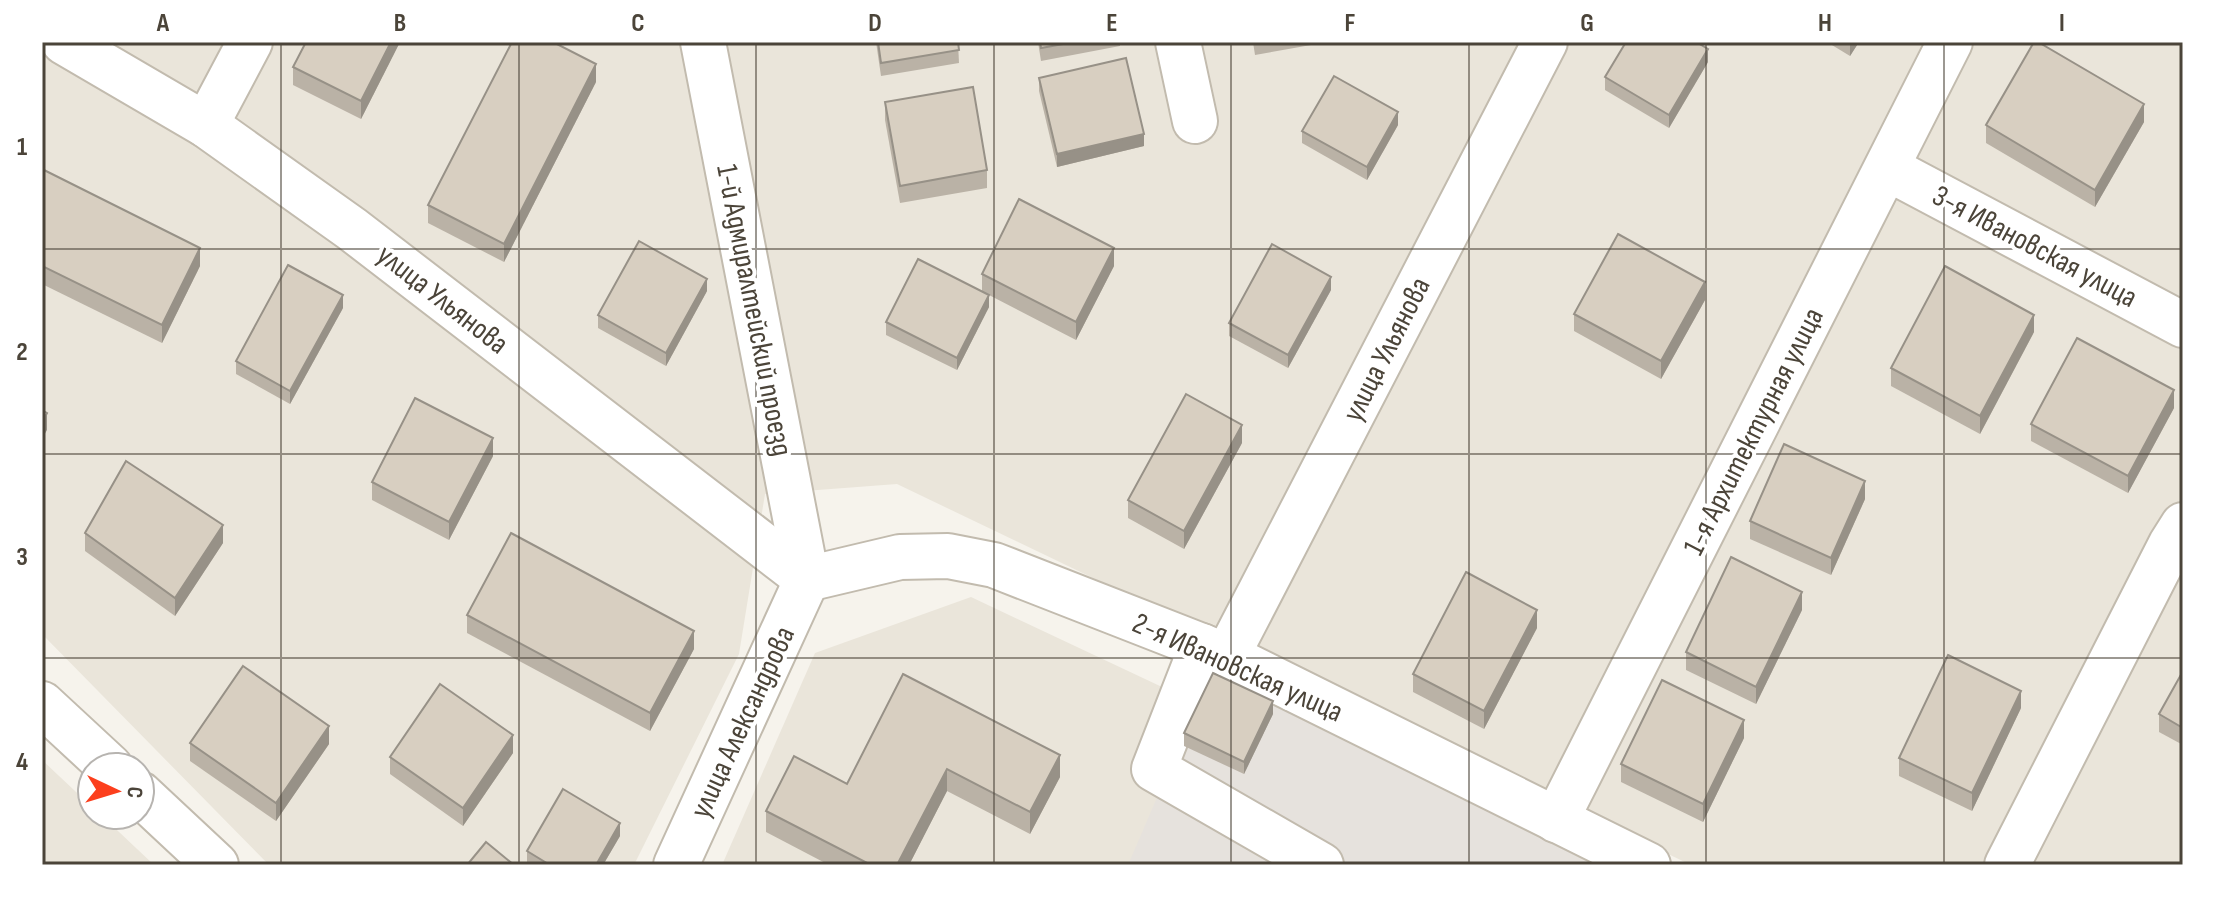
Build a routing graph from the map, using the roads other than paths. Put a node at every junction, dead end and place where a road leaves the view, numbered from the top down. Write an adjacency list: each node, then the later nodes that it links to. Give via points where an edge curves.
1 (64, 42): 8 (street, улица Ульянова)
2 (250, 42): 8 (street)
3 (703, 42): 12 (street, 1-й Адмиралтейский проезд)
4 (1178, 42): 7 (street)
5 (1545, 42): 13 (street, улица Ульянова)
6 (1950, 42): 9 (street, 1-я Архитектурная улица)
7 (1195, 121)
8 (206, 125): 12 (street, улица Ульянова, via 352,229)
9 (1887, 168): 10 (street, 3-я Ивановская улица); 17 (street, 1-я Архитектурная улица)
10 (2183, 325)
11 (2183, 525): 22 (street)
12 (807, 579): 13 (street, 2-я Ивановская улица, via 900,557 948,556 994,565); 19 (street, улица Александрова)
13 (1214, 651): 17 (street, 2-я Ивановская улица); 20 (street, улица Ульянова, via 1154,769)
14 (42, 704): 15 (street)
15 (93, 751)
16 (156, 809): 18 (street)
17 (1556, 820): 21 (street, 2-я Ивановская улица)
18 (216, 865)
19 (676, 865)
20 (1321, 865)
21 (1648, 865)
22 (2007, 865)

